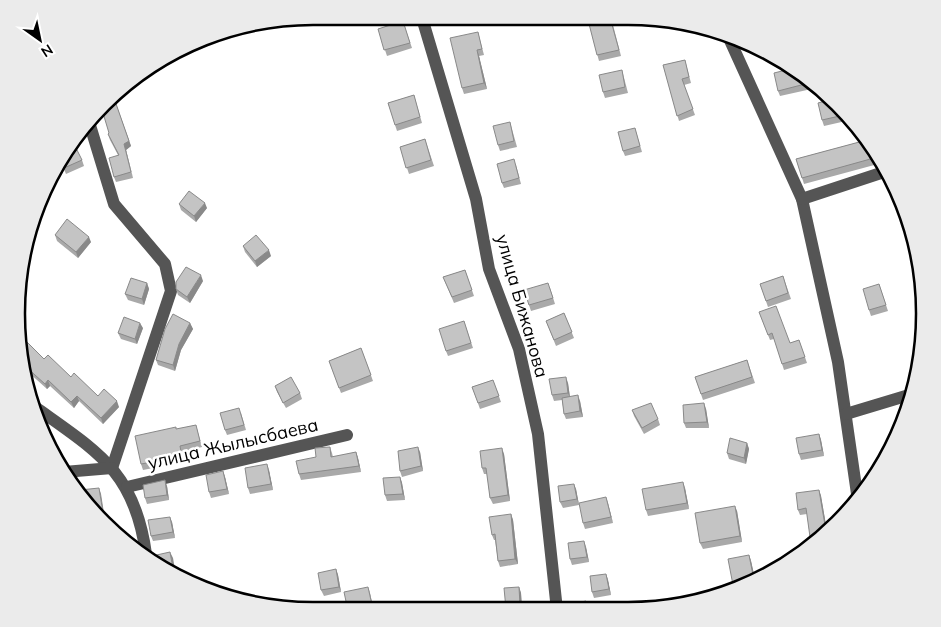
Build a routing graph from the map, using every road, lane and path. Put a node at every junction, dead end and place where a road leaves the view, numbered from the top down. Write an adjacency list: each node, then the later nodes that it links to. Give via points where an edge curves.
1 (424, 25): 15 (street, улица Бижанова, via 476,199 489,269 519,349 538,434)
2 (732, 45): 5 (street)
3 (91, 130): 10 (street, via 114,204 165,264 171,291)
4 (879, 173): 5 (street)
5 (802, 198): 8 (street, via 838,362)
6 (904, 397): 8 (street)
7 (42, 412): 10 (street, via 92,448)
8 (846, 414): 13 (street)
9 (347, 435): 12 (street, улица Жылысбаева)
10 (112, 468): 11 (street); 12 (street)
11 (72, 471)
12 (127, 487): 14 (street, via 143,530)
13 (856, 489)
14 (145, 547)
15 (556, 602)

